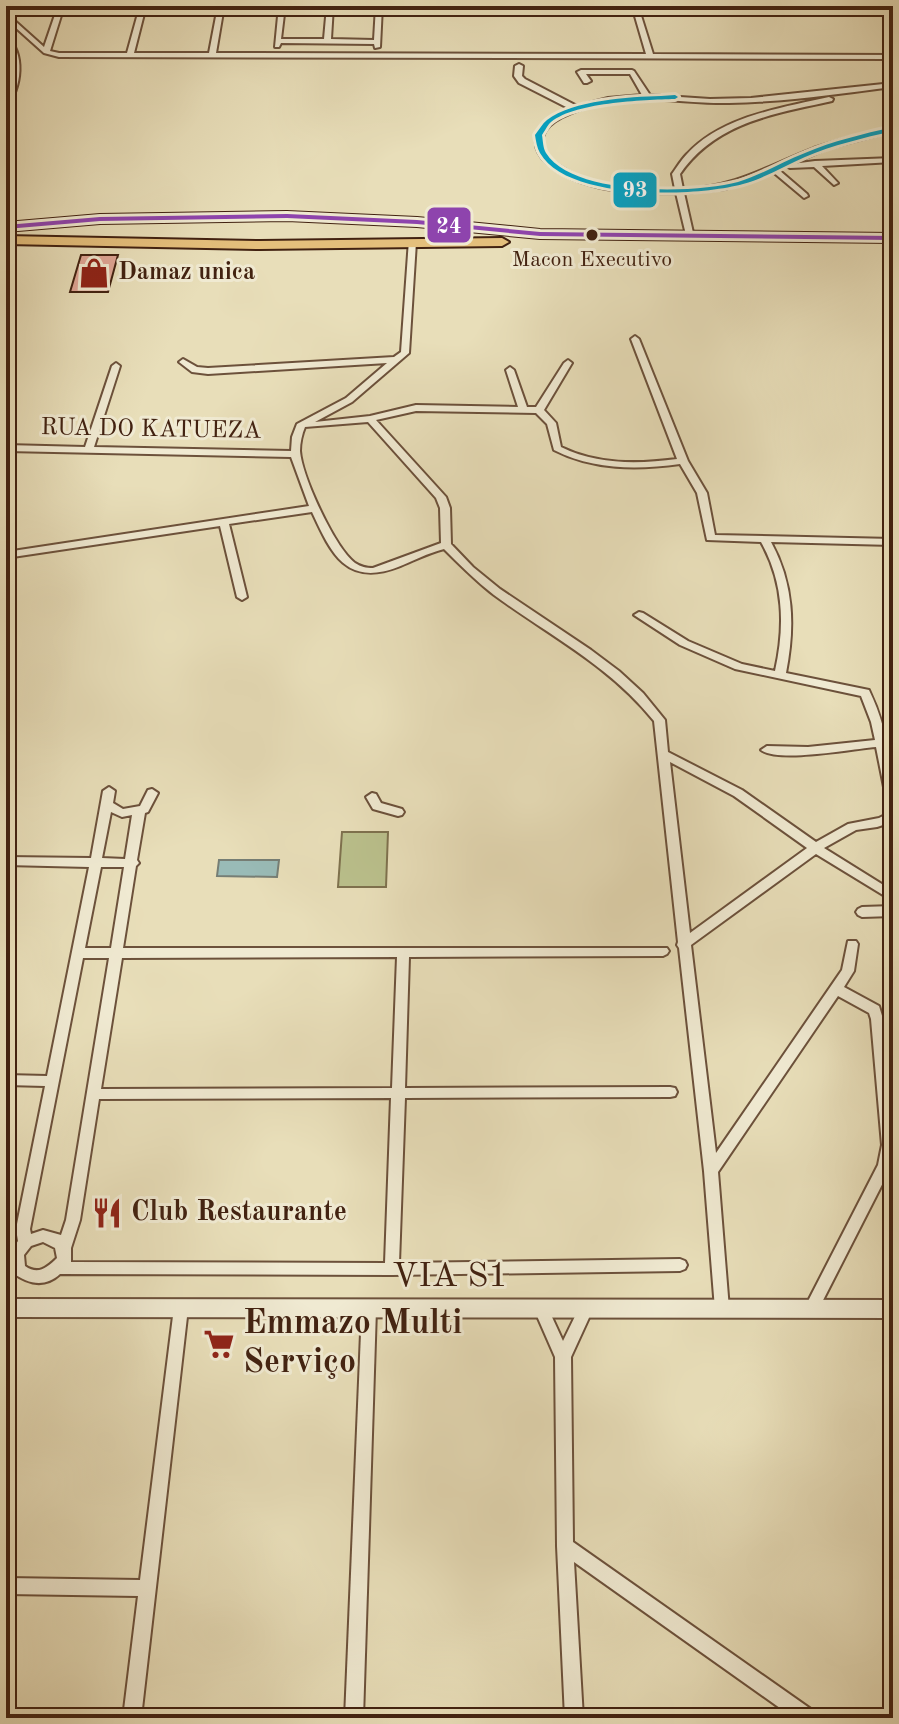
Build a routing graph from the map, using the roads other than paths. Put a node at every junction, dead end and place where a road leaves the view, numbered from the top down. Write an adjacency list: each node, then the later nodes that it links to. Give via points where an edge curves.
1 (61, 6): 10 (street)
2 (143, 6): 17 (street)
3 (221, 6): 18 (street)
4 (282, 6): 13 (street)
5 (330, 6): 14 (street)
6 (379, 6): 15 (street)
7 (635, 6): 21 (street)
8 (6, 15): 9 (street)
9 (10, 25): 12 (street)
10 (50, 38): 12 (street); 16 (street)
11 (6, 39): 28 (street, via 14,48 14,84)
12 (32, 40): 16 (street)
13 (278, 41): 14 (street); 19 (street)
14 (327, 41): 15 (street)
15 (377, 42): 20 (street)
16 (46, 52): 17 (street)
17 (130, 55): 18 (street)
18 (212, 56): 19 (street)
19 (275, 56): 20 (street)
20 (376, 56): 21 (street)
21 (650, 56): 22 (street)
22 (893, 57)
23 (519, 66): 30 (street, via 522,81)
24 (587, 81): 27 (street, via 581,72 632,72)
25 (893, 85): 26 (street)
26 (857, 89): 29 (street); 31 (street)
27 (647, 97): 29 (street); 30 (street)
28 (7, 99)
29 (726, 101): 31 (street)
30 (576, 109): 37 (street, via 548,122 539,134 538,146 546,158 583,181)
31 (737, 125): 37 (street, via 690,153 676,174)
32 (893, 129): 35 (street, via 820,149)
33 (892, 161): 34 (street)
34 (815, 163): 35 (street); 36 (street)
35 (779, 169): 37 (street, via 735,185); 38 (street)
36 (834, 183)
37 (678, 191): 42 (street)
38 (804, 196)
39 (199, 216): 40 (highway); 41 (highway); 46 (highway, via 220,220 227,230 216,240)
40 (287, 216): 42 (highway, via 540,234); 47 (highway, via 269,220 258,231 267,241)
41 (6, 227)
42 (690, 237): 43 (highway)
43 (893, 238)
44 (6, 240): 46 (highway)
45 (412, 242): 47 (highway); 48 (highway); 50 (street, via 408,347)
46 (194, 244): 47 (highway)
47 (285, 244)
48 (893, 244)
49 (635, 339): 62 (street)
50 (398, 360): 51 (street, via 208,371); 58 (street, via 349,400)
51 (183, 362)
52 (568, 363): 56 (street)
53 (116, 366): 60 (street)
54 (510, 370): 55 (street)
55 (523, 409): 56 (street); 57 (street, via 416,408)
56 (539, 410): 62 (street, via 551,423 557,448 570,455 630,465)
57 (370, 419): 58 (street); 67 (street, via 441,497)
58 (300, 426): 61 (street)
59 (6, 448): 60 (street, RUA DO KATUEZA)
60 (89, 448): 61 (street, RUA DO KATUEZA)
61 (295, 454): 63 (street)
62 (683, 461): 65 (street, via 702,493 714,540)
63 (316, 508): 64 (street); 67 (street, via 343,562 352,568 379,570)
64 (224, 523): 68 (street); 69 (street)
65 (764, 539): 66 (street); 71 (street, via 780,563 785,594 787,648)
66 (893, 542)
67 (446, 545): 74 (street, via 494,591 599,663 642,700 659,720)
68 (6, 555)
69 (242, 597)
70 (639, 615): 71 (street, via 708,655)
71 (780, 675): 72 (street, via 858,690 869,697)
72 (881, 743): 73 (street, via 791,753); 77 (street)
73 (767, 750)
74 (663, 754): 81 (street, via 738,793); 89 (street)
75 (152, 793): 78 (street, via 149,804)
76 (372, 797): 79 (street, via 383,810)
77 (893, 802)
78 (139, 811): 83 (street, via 114,812 108,798); 84 (street)
79 (398, 812)
80 (893, 815): 81 (street, via 854,825)
81 (815, 848): 85 (street); 89 (street)
82 (6, 861): 83 (street)
83 (96, 862): 84 (street); 91 (street)
84 (133, 863): 92 (street)
85 (893, 897)
86 (893, 911): 87 (street)
87 (862, 912)
88 (852, 944): 94 (street, via 848,971)
89 (683, 945): 100 (street)
90 (663, 951): 93 (street)
91 (78, 953): 92 (street); 96 (street)
92 (118, 953): 93 (street); 99 (street)
93 (403, 953): 98 (street)
94 (836, 989): 100 (street); 113 (street, via 874,1010 889,1145 885,1165)
95 (6, 1080): 96 (street)
96 (53, 1081): 101 (street)
97 (670, 1092): 98 (street)
98 (398, 1093): 99 (street); 105 (street)
99 (93, 1094): 102 (street)
100 (711, 1171): 112 (street)
101 (17, 1244): 102 (street, via 43,1236); 106 (street)
102 (64, 1247): 104 (street)
103 (680, 1265): 105 (street)
104 (60, 1268): 105 (street); 106 (street, via 35,1279)
105 (392, 1269)
106 (12, 1271)
107 (6, 1308): 108 (street, VIA S1)
108 (181, 1308): 109 (street, VIA S1); 118 (street)
109 (369, 1309): 110 (street, VIA S1); 120 (street)
110 (541, 1309): 111 (street, VIA S1); 115 (street)
111 (586, 1309): 112 (street, VIA S1); 115 (street)
112 (722, 1309): 113 (street, VIA S1)
113 (811, 1309): 114 (street, VIA S1)
114 (893, 1309)
115 (563, 1357): 116 (street)
116 (565, 1546): 121 (street); 122 (street)
117 (6, 1586): 118 (street)
118 (145, 1588): 119 (street)
119 (132, 1718)
120 (354, 1718)
121 (574, 1718)
122 (809, 1718)

